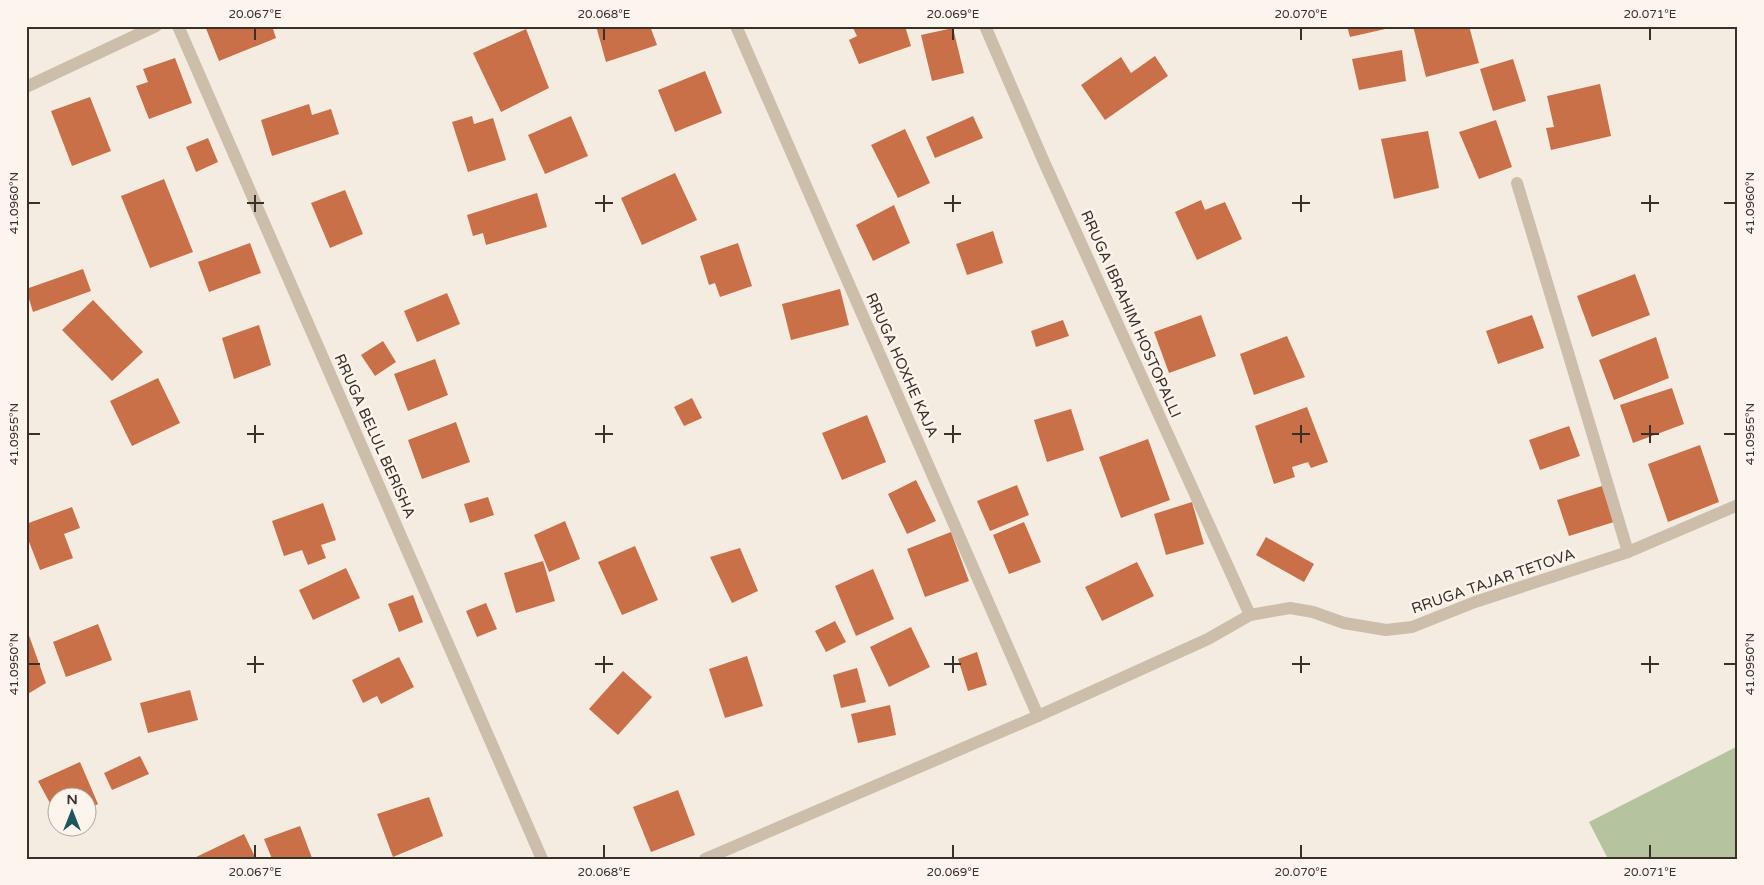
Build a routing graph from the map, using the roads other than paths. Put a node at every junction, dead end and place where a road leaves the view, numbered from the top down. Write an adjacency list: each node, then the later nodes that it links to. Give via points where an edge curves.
1 (156, 26): 5 (street)
2 (178, 26): 11 (street, RRUGA BELUL BERISHA)
3 (736, 26): 10 (street, RRUGA HOXHE KAJA)
4 (985, 26): 9 (street, RRUGA IBRAHIM HOSTOPALLI)
5 (26, 87)
6 (1517, 183): 8 (street)
7 (1738, 505): 8 (street, RRUGA TAJAR TETOVA)
8 (1628, 552): 9 (street, RRUGA TAJAR TETOVA, via 1412,626 1386,630 1344,623 1290,608)
9 (1250, 614): 10 (street, via 1208,639)
10 (1038, 716): 12 (street)
11 (542, 859)
12 (705, 859)

